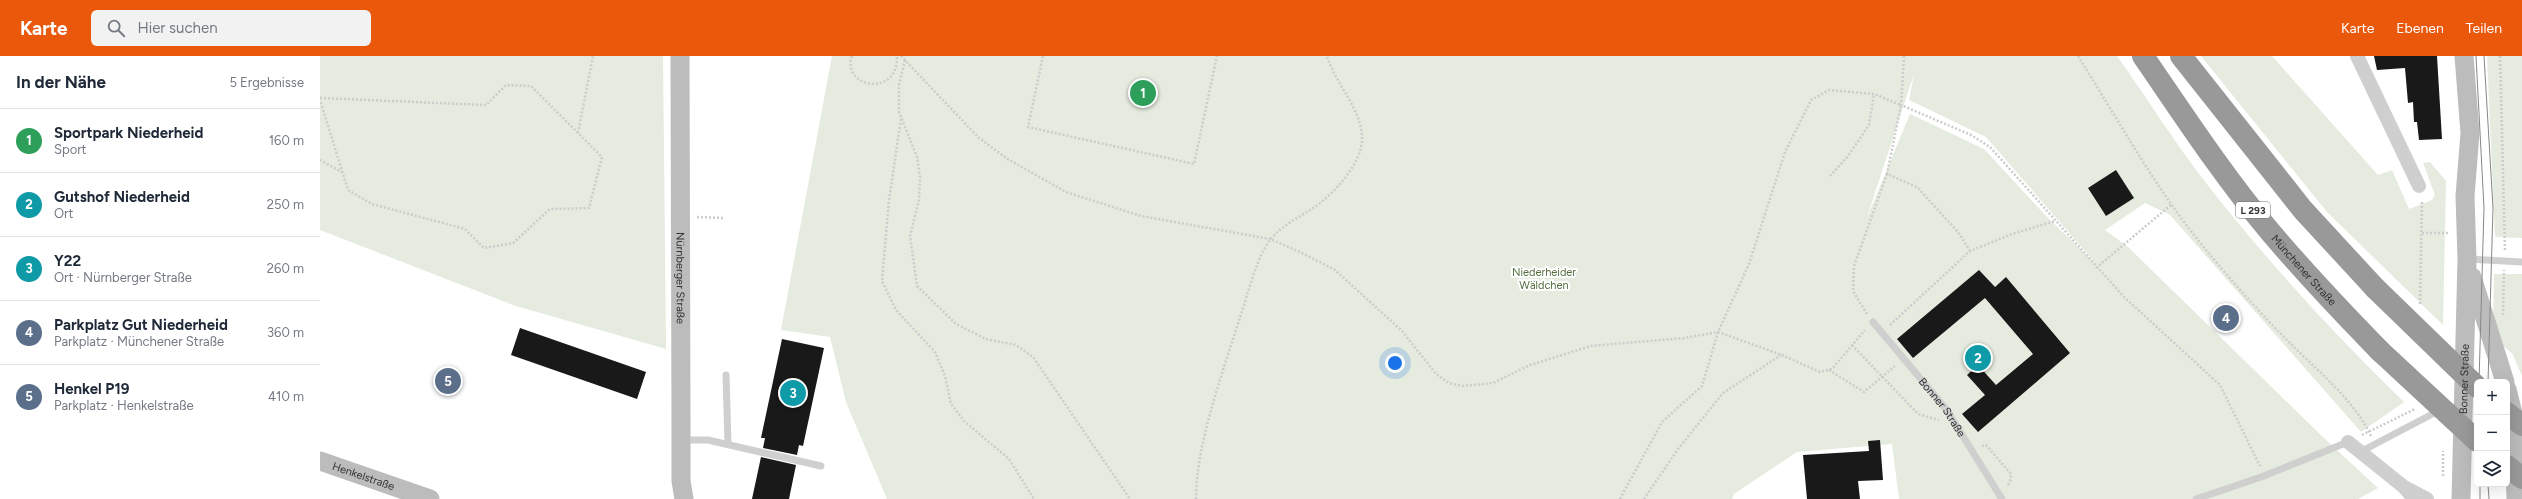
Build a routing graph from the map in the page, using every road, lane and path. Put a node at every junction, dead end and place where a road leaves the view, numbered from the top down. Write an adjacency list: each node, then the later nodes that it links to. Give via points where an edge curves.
1 (593, 56): 21 (path)
2 (680, 56): 28 (main road, Nürnberger Straße)
3 (852, 56): 4 (path, via 850,66 861,80 880,84 891,77 897,64)
4 (897, 56)
5 (901, 56): 16 (path)
6 (1043, 56): 7 (path, via 1028,127 1194,164)
7 (1217, 56)
8 (1327, 56): 34 (path, via 1357,117 1362,136 1357,158 1333,191 1288,223)
9 (1904, 56): 19 (path)
10 (2078, 56): 27 (path)
11 (2143, 56): 57 (highway, Münchener Straße / L 293, bridge, via 2208,151 2266,227 2380,351)
12 (2181, 56): 50 (highway, bridge, via 2303,210 2375,288)
13 (2357, 56): 26 (street)
14 (2464, 56): 32 (main road, Bonner Straße, via 2470,133)
15 (2500, 56): 33 (path)
16 (905, 60): 20 (path, via 899,85); 34 (path, via 978,136 1006,158 1066,192 1141,216)
17 (1874, 94): 19 (path); 25 (path, via 1869,125 1848,156); 41 (path, via 1829,90 1811,100 1785,152 1749,264)
18 (320, 99): 21 (path, via 486,105 506,85 530,86); 23 (path)
19 (1901, 105): 24 (path); 30 (path, via 1971,135 1990,147)
20 (901, 119): 72 (path, via 889,200 882,281 896,310 936,352 951,404 964,421 1009,459); 73 (path, via 917,157 920,177 910,236 917,286 956,324 986,339 1016,345 1033,357)
21 (578, 133): 23 (path, via 602,157 590,208 550,209 513,243 491,247 484,248 465,229 372,204 348,190)
22 (320, 160): 23 (path)
23 (342, 172)
24 (1887, 174): 35 (path, via 1917,187 1958,232); 40 (path, via 1854,266 1853,291 1860,306)
25 (1830, 176)
26 (2419, 186): 31 (path)
27 (2172, 204): 38 (path); 56 (path, via 2211,256 2287,340 2326,378 2362,419)
28 (680, 217): 29 (path); 58 (main road, Nürnberger Straße)
29 (724, 218)
30 (2055, 221): 35 (path, via 2012,234); 38 (path)
31 (2422, 233): 32 (path); 39 (path, via 2419,302)
32 (2466, 234): 36 (main road, Bonner Straße)
33 (2505, 238)
34 (1270, 240): 41 (path, via 1335,270 1402,331 1436,374 1449,383 1462,386 1493,383 1530,365 1591,346 1684,338); 74 (path, via 1254,273 1228,357 1203,446)
35 (1970, 251): 42 (path)
36 (2467, 259): 37 (lane); 49 (main road, Bonner Straße); 50 (main road, Bonner Straße)
37 (2522, 262)
38 (2096, 268): 66 (path, via 2220,386)
39 (2422, 309)
40 (1873, 322): 42 (lane, Bonner Straße); 43 (path)
41 (1718, 332): 44 (path); 75 (path, via 1702,386 1662,422)
42 (1882, 333): 45 (lane, Bonner Straße)
43 (1852, 345): 46 (path); 48 (path)
44 (1782, 355): 46 (path, via 1820,372); 76 (path, via 1723,393 1678,449)
45 (1903, 359): 48 (path); 54 (lane, Bonner Straße)
46 (1829, 370): 48 (path, via 1864,392)
47 (726, 375): 60 (lane)
48 (1883, 376): 54 (path, via 1918,414 1934,419)
49 (2504, 379)
50 (2462, 395): 61 (lane); 80 (main road, Bonner Straße)
51 (2510, 400): 68 (main road, via 2514,414)
52 (2418, 407): 56 (path)
53 (2510, 415): 55 (highway, bridge)
54 (1952, 420): 62 (lane, Bonner Straße)
55 (2522, 425)
56 (2369, 432): 59 (path)
57 (2474, 438)
58 (681, 440): 60 (lane, via 708,440); 71 (main road, Nürnberger Straße, via 681,481)
59 (2348, 442): 61 (street); 66 (lane)
60 (728, 444): 64 (lane)
61 (2360, 452): 67 (street)
62 (1973, 453): 69 (lane, Bonner Straße); 69 (path, via 1986,445 2011,474)
63 (320, 461): 70 (main road, Henkelstraße)
64 (821, 466)
65 (2510, 472): 68 (highway, bridge)
66 (2264, 476): 77 (lane)
67 (2404, 487): 78 (street); 79 (street)
68 (2519, 492)
69 (2001, 498)
70 (430, 499)
71 (684, 499)
72 (1034, 499)
73 (1130, 499)
74 (1196, 499)
75 (1620, 499)
76 (1644, 499)
77 (2196, 499)
78 (2414, 499)
79 (2427, 499)
80 (2461, 499)

